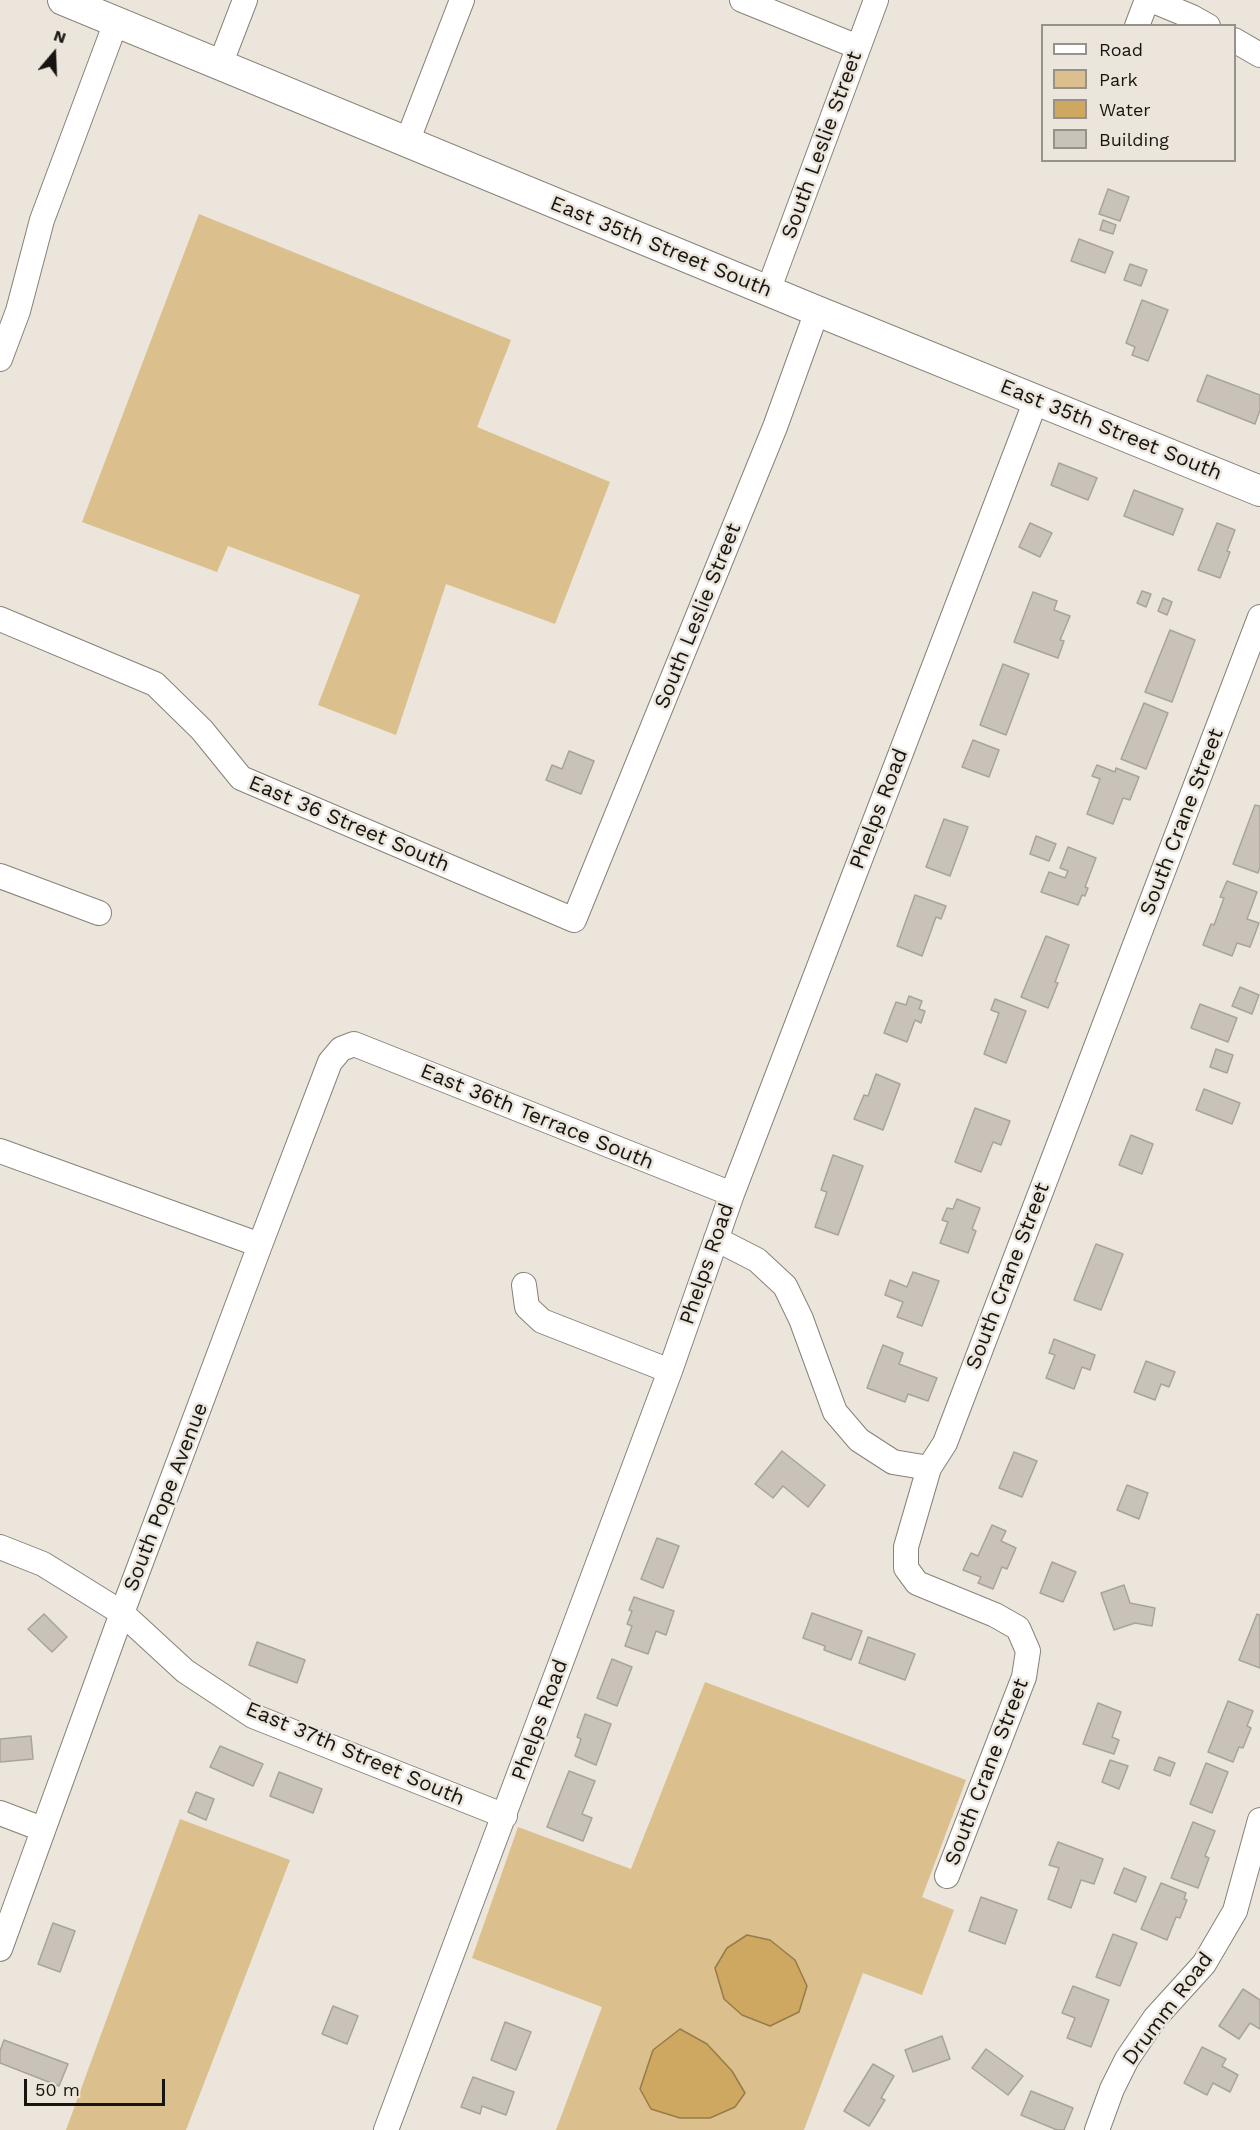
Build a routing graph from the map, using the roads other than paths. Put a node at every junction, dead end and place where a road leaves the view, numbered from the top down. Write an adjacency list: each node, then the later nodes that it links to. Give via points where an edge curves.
1 (63, 0): 7 (main road, East 35th Street South)
2 (245, 0): 13 (street)
3 (462, 0): 14 (street)
4 (742, 0): 11 (street)
5 (876, 0): 11 (street, South Leslie Street)
6 (1149, 0): 8 (street); 9 (street)
7 (117, 22): 13 (main road, East 35th Street South); 17 (street, via 42,220 18,311)
8 (1138, 24)
9 (1204, 24)
10 (1236, 41): 12 (street)
11 (858, 47): 15 (street, South Leslie Street)
12 (1260, 55)
13 (220, 65): 14 (main road, East 35th Street South)
14 (407, 142): 15 (main road, East 35th Street South)
15 (768, 291): 16 (main road, East 35th Street South)
16 (817, 311): 18 (main road, East 35th Street South); 24 (street, South Leslie Street, via 775,427)
17 (1, 356)
18 (1036, 400): 19 (main road, East 35th Street South); 27 (street, Phelps Road)
19 (1260, 491)
20 (1260, 617): 32 (street, South Crane Street, via 945,1443)
21 (0, 619): 24 (street, East 36 Street South, via 155,684 202,730 241,778)
22 (0, 876): 23 (street)
23 (99, 913)
24 (574, 920)
25 (341, 1049): 27 (street, East 36th Terrace South, via 354,1044); 29 (street, South Pope Avenue, via 330,1062)
26 (0, 1150): 29 (street)
27 (732, 1194): 28 (street, Phelps Road)
28 (716, 1239): 31 (street, Phelps Road); 32 (street, via 757,1260 785,1286 835,1412 859,1440 893,1462)
29 (260, 1245): 34 (street, South Pope Avenue)
30 (524, 1285): 31 (street, via 527,1307 542,1321)
31 (670, 1371): 36 (street, Phelps Road)
32 (929, 1468): 39 (street, South Crane Street, via 906,1547 906,1568 917,1582 1018,1628 1028,1650 1024,1677)
33 (0, 1547): 34 (street, East 37th Street South, via 43,1563)
34 (122, 1613): 36 (street, East 37th Street South, via 185,1671 253,1716); 38 (street, South Pope Avenue)
35 (0, 1813): 38 (street)
36 (505, 1816): 41 (street, Phelps Road)
37 (1260, 1820): 42 (street, Drumm Road, via 1235,1911 1204,1964 1155,2018 1127,2059)
38 (42, 1829): 40 (street, South Pope Avenue)
39 (947, 1875)
40 (0, 1949)
41 (386, 2130)
42 (1097, 2130)

